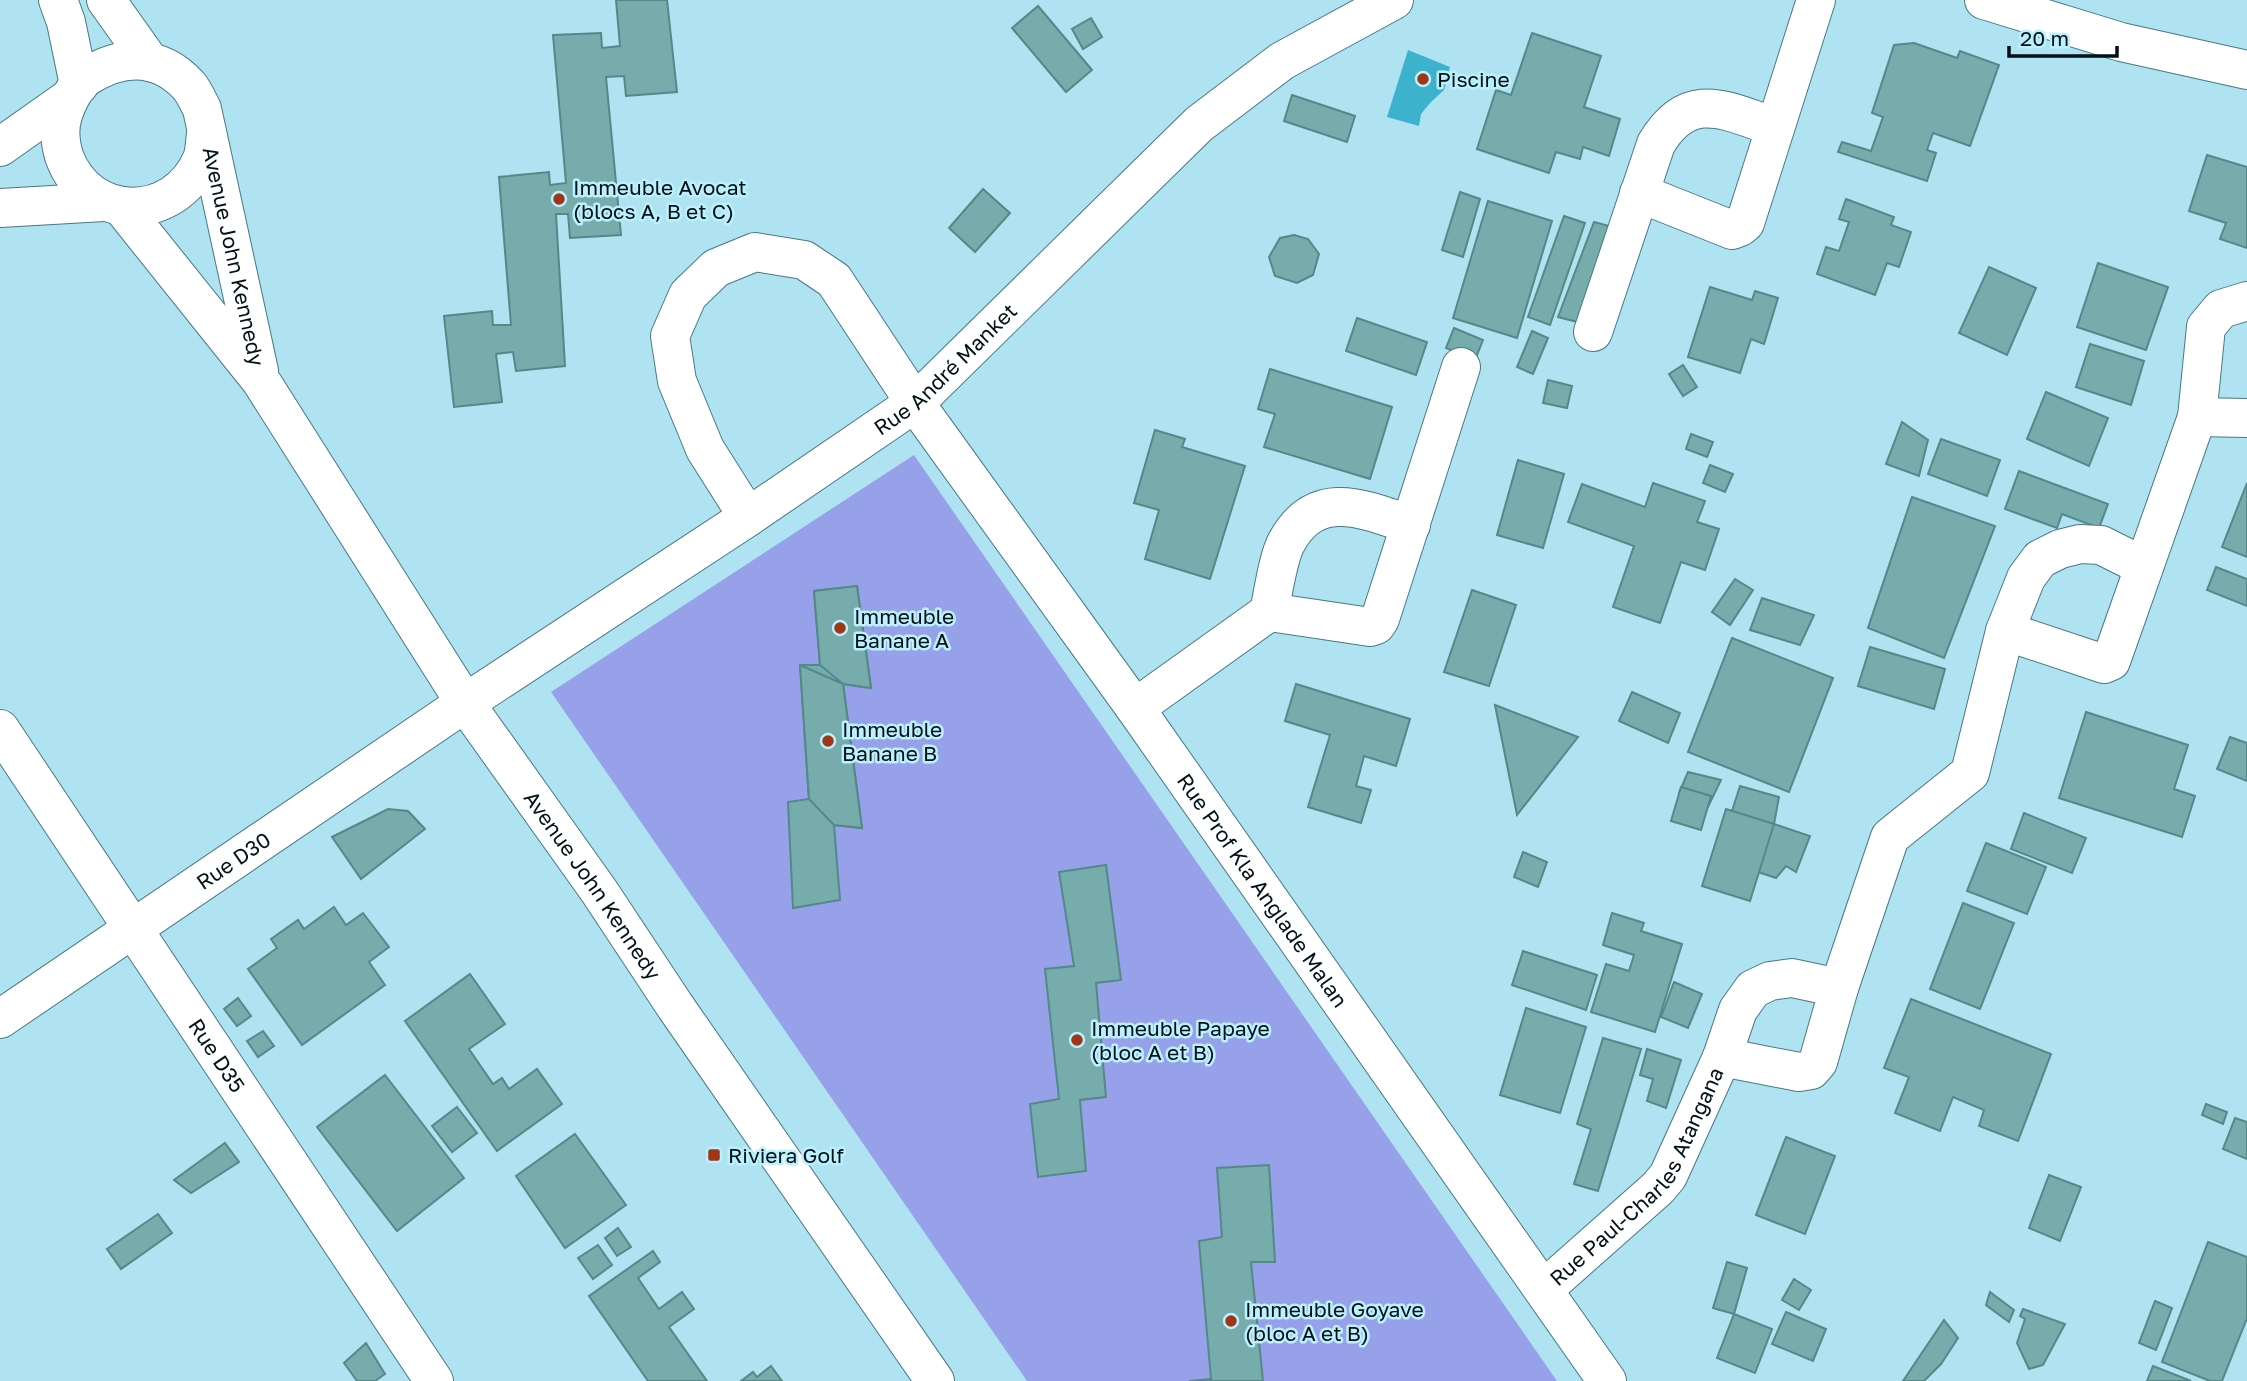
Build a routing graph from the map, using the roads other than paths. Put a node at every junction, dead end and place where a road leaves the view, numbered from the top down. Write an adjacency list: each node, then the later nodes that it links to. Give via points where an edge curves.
1 (1394, 0): 19 (street, Rue André Manket, via 1282,61 1199,124)
2 (1816, 0): 9 (street)
3 (1984, 0): 7 (street, via 2121,43)
4 (107, 3): 6 (street, Avenue John Kennedy)
5 (62, 11): 8 (street, Avenue John Kennedy)
6 (150, 62): 8 (street, Avenue John Kennedy, via 126,60 103,66 83,79); 10 (street, Avenue John Kennedy, via 173,71 190,88 202,108)
7 (2247, 70)
8 (74, 92): 11 (street); 13 (street, Avenue John Kennedy, via 61,122 61,147 69,169 84,188)
9 (1775, 127): 12 (street, via 1724,110 1683,113 1667,126 1656,144); 12 (street, via 1740,227 1732,230)
10 (206, 133): 13 (street, Avenue John Kennedy, via 203,156 192,178 174,195 152,205); 18 (street, Avenue John Kennedy)
11 (0, 147)
12 (1639, 193): 16 (street)
13 (112, 204): 14 (street); 18 (street, Avenue John Kennedy)
14 (0, 208)
15 (2247, 301): 20 (street, via 2221,309 2206,327)
16 (1593, 332)
17 (1461, 367): 23 (street)
18 (261, 381): 27 (street, Avenue John Kennedy)
19 (915, 402): 22 (street, Rue André Manket); 22 (street, via 834,280 804,260 755,252 716,268 688,295 670,337 677,381 705,449); 28 (street, Rue Prof Kla Anglade Malan)
20 (2197, 417): 21 (street); 24 (street)
21 (2247, 418)
22 (748, 517): 27 (street, Rue André Manket)
23 (1411, 525): 25 (street, via 1339,506 1301,522 1285,544); 25 (street, via 1376,625)
24 (2143, 566): 26 (street, Rue Paul-Charles Atangana, via 2101,545 2060,549 2040,559 2026,578); 26 (street, via 2108,663)
25 (1269, 612): 28 (street)
26 (2005, 631): 31 (street, Rue Paul-Charles Atangana, via 1970,773 1890,837)
27 (465, 703): 30 (street, Rue D30); 36 (street, Avenue John Kennedy)
28 (1135, 708): 34 (street, Rue Prof Kla Anglade Malan)
29 (0, 729): 30 (street, Rue D35)
30 (132, 930): 32 (street, Rue D30); 35 (street, Rue D35)
31 (1839, 988): 33 (street, Rue Paul-Charles Atangana, via 1792,978 1753,989 1738,1010); 33 (street, Rue Paul-Charles Atangana, via 1818,1062 1811,1070 1799,1072)
32 (0, 1019)
33 (1722, 1057): 34 (street, Rue Paul-Charles Atangana, via 1668,1176)
34 (1544, 1289): 37 (street, Rue Prof Kla Anglade Malan)
35 (434, 1381)
36 (935, 1381)
37 (1607, 1381)

